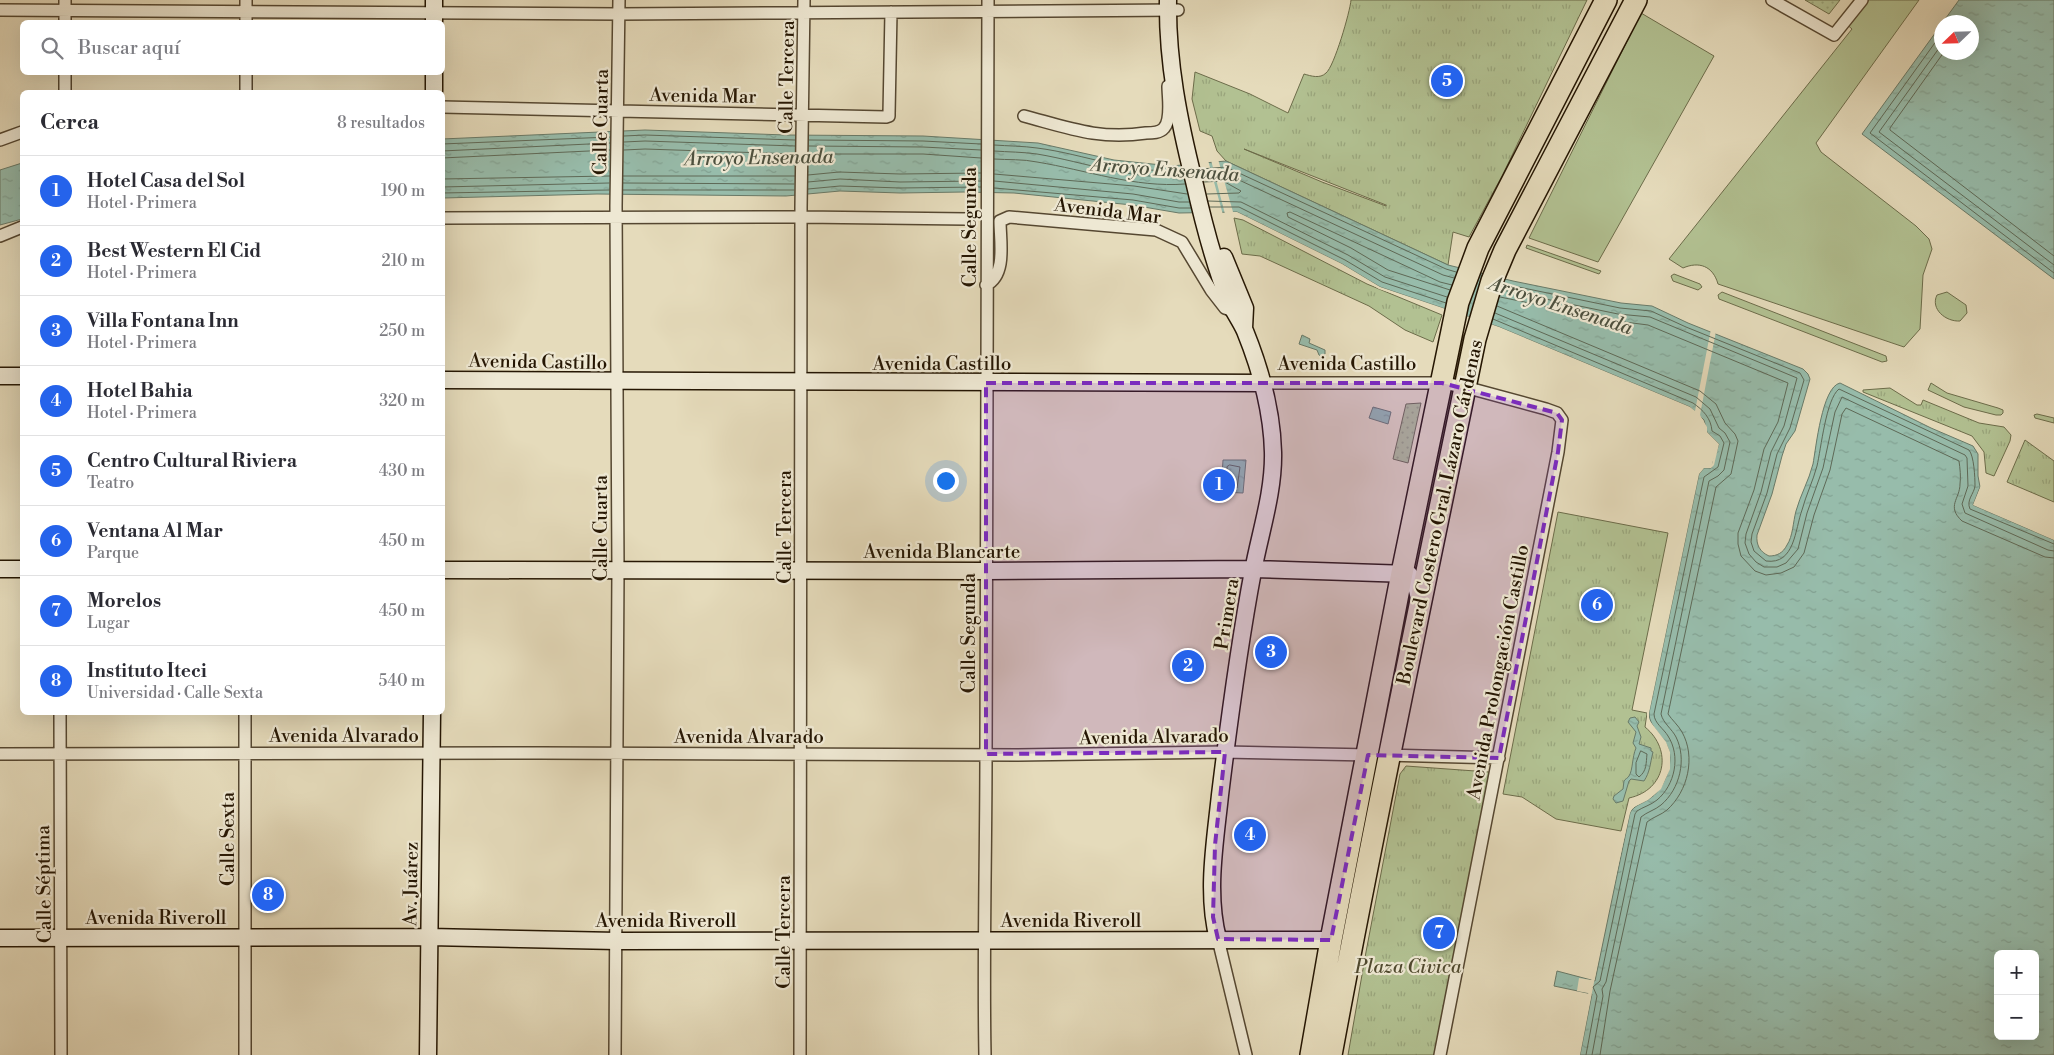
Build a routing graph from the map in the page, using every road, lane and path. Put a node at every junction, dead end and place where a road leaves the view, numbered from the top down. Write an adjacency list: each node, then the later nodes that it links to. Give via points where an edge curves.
1 (619, 0): 15 (street, Calle Cuarta)
2 (988, 0): 14 (street, Calle Segunda)
3 (1606, 0): 45 (highway, Boulevard Costero Gral. Lázaro Cárdenas, via 1478,248 1458,302)
4 (1636, 0): 46 (highway, Boulevard Costero Gral. Lázaro Cárdenas, via 1502,257 1482,311)
5 (1772, 0): 6 (street, via 1834,35)
6 (1862, 0)
7 (65, 5): 10 (street); 11 (street); 16 (street)
8 (1173, 5): 14 (street); 17 (main road)
9 (804, 6): 13 (street); 15 (street); 27 (street, Calle Tercera)
10 (0, 10)
11 (246, 11): 12 (street)
12 (434, 12): 15 (street)
13 (891, 12): 14 (street); 27 (street, Avenida Mar, via 889,116)
14 (988, 13): 36 (street, Calle Segunda)
15 (619, 14): 25 (street, Calle Cuarta)
16 (65, 20)
17 (1176, 73): 26 (street, via 1168,80 1168,120 1157,132 1123,136 1088,133); 37 (main road, via 1186,116 1185,130 1212,235 1223,254)
18 (64, 75): 21 (street)
19 (246, 75): 22 (street)
20 (434, 75): 23 (main road)
21 (64, 90)
22 (246, 90)
23 (434, 90)
24 (445, 107): 25 (street, Avenida Mar)
25 (618, 112): 27 (street, Avenida Mar); 30 (street, Calle Cuarta)
26 (1024, 116)
27 (802, 118): 31 (street, Calle Tercera)
28 (20, 133): 29 (street)
29 (0, 140)
30 (616, 212): 31 (street); 32 (street); 41 (street, Calle Cuarta)
31 (802, 212): 33 (street); 42 (street, Calle Tercera)
32 (445, 218)
33 (967, 219)
34 (20, 228): 35 (street)
35 (0, 236)
36 (986, 280): 37 (street, Avenida Mar, via 992,282 1000,265 1000,221 1009,217 1156,230 1182,242 1225,308); 43 (street, Calle Segunda)
37 (1239, 309): 44 (main road, Primera)
38 (0, 376): 39 (main road)
39 (20, 376)
40 (445, 380): 41 (main road, Avenida Castillo)
41 (617, 382): 42 (main road, Avenida Castillo); 51 (street, Calle Cuarta)
42 (801, 382): 43 (main road, Avenida Castillo); 52 (street, Calle Tercera)
43 (986, 383): 44 (main road, Avenida Castillo); 53 (street, Calle Segunda)
44 (1262, 383): 45 (street, Avenida Castillo); 48 (main road, Primera, via 1270,420 1272,474)
45 (1442, 383): 46 (street, Avenida Prolongación Castillo); 54 (highway, Boulevard Costero Gral. Lázaro Cárdenas)
46 (1465, 387): 55 (highway, Boulevard Costero Gral. Lázaro Cárdenas); 68 (street, Avenida Prolongación Castillo, via 1557,413 1562,420)
47 (0, 568): 49 (main road)
48 (1253, 568): 53 (main road, Avenida Blancarte); 54 (main road, Avenida Blancarte); 59 (main road, Primera)
49 (20, 569)
50 (445, 570): 51 (main road, Avenida Blancarte)
51 (618, 570): 52 (main road, Avenida Blancarte); 62 (street, Calle Cuarta)
52 (801, 571): 53 (main road, Avenida Blancarte); 64 (street, Calle Tercera)
53 (986, 571): 65 (street, Calle Segunda)
54 (1402, 572): 55 (main road, via 1413,577); 66 (highway, Boulevard Costero Gral. Lázaro Cárdenas)
55 (1421, 604): 66 (highway, Boulevard Costero Gral. Lázaro Cárdenas)
56 (60, 715): 67 (street, Calle Séptima)
57 (245, 715): 60 (street, Calle Sexta)
58 (432, 715): 61 (main road, Av. Juárez)
59 (1225, 752): 65 (street, Avenida Alvarado); 66 (street, Avenida Alvarado); 74 (main road, Primera, via 1212,884 1213,917)
60 (245, 753): 61 (street, Avenida Alvarado); 67 (street, Avenida Alvarado); 69 (street, Calle Sexta)
61 (432, 753): 62 (street, Avenida Alvarado); 70 (main road, Av. Juárez)
62 (616, 753): 64 (street, Avenida Alvarado); 77 (street, Calle Cuarta)
63 (0, 754): 67 (street, Avenida Alvarado)
64 (801, 754): 65 (street, Avenida Alvarado); 73 (street, Calle Tercera)
65 (986, 754): 75 (street, Calle Segunda)
66 (1378, 755): 68 (street, Avenida Alvarado); 76 (highway, Boulevard Costero Gral. Lázaro Cárdenas); 86 (highway, Boulevard Costero Gral. Lázaro Cárdenas)
67 (58, 756): 72 (street, Calle Séptima)
68 (1499, 758): 87 (street, Avenida Prolongación Castillo)
69 (244, 937): 70 (main road, Avenida Riveroll); 72 (main road, Avenida Riveroll); 79 (street, Calle Sexta)
70 (430, 937): 77 (main road, Avenida Riveroll); 80 (main road, Av. Juárez)
71 (0, 938): 72 (main road, Avenida Riveroll)
72 (62, 938): 78 (street, Calle Séptima)
73 (801, 939): 75 (main road, Avenida Riveroll); 77 (main road, Avenida Riveroll); 82 (street, Calle Tercera)
74 (1218, 939): 75 (main road, Avenida Riveroll); 76 (main road, Avenida Riveroll); 84 (street)
75 (983, 940): 83 (street, Calle Segunda)
76 (1331, 940): 85 (highway, Boulevard Costero Gral. Lázaro Cárdenas)
77 (617, 941): 81 (street, Calle Cuarta)
78 (61, 1055)
79 (244, 1055)
80 (428, 1055)
81 (615, 1055)
82 (800, 1055)
83 (986, 1055)
84 (1246, 1055)
85 (1311, 1055)
86 (1331, 1055)
87 (1440, 1055)

